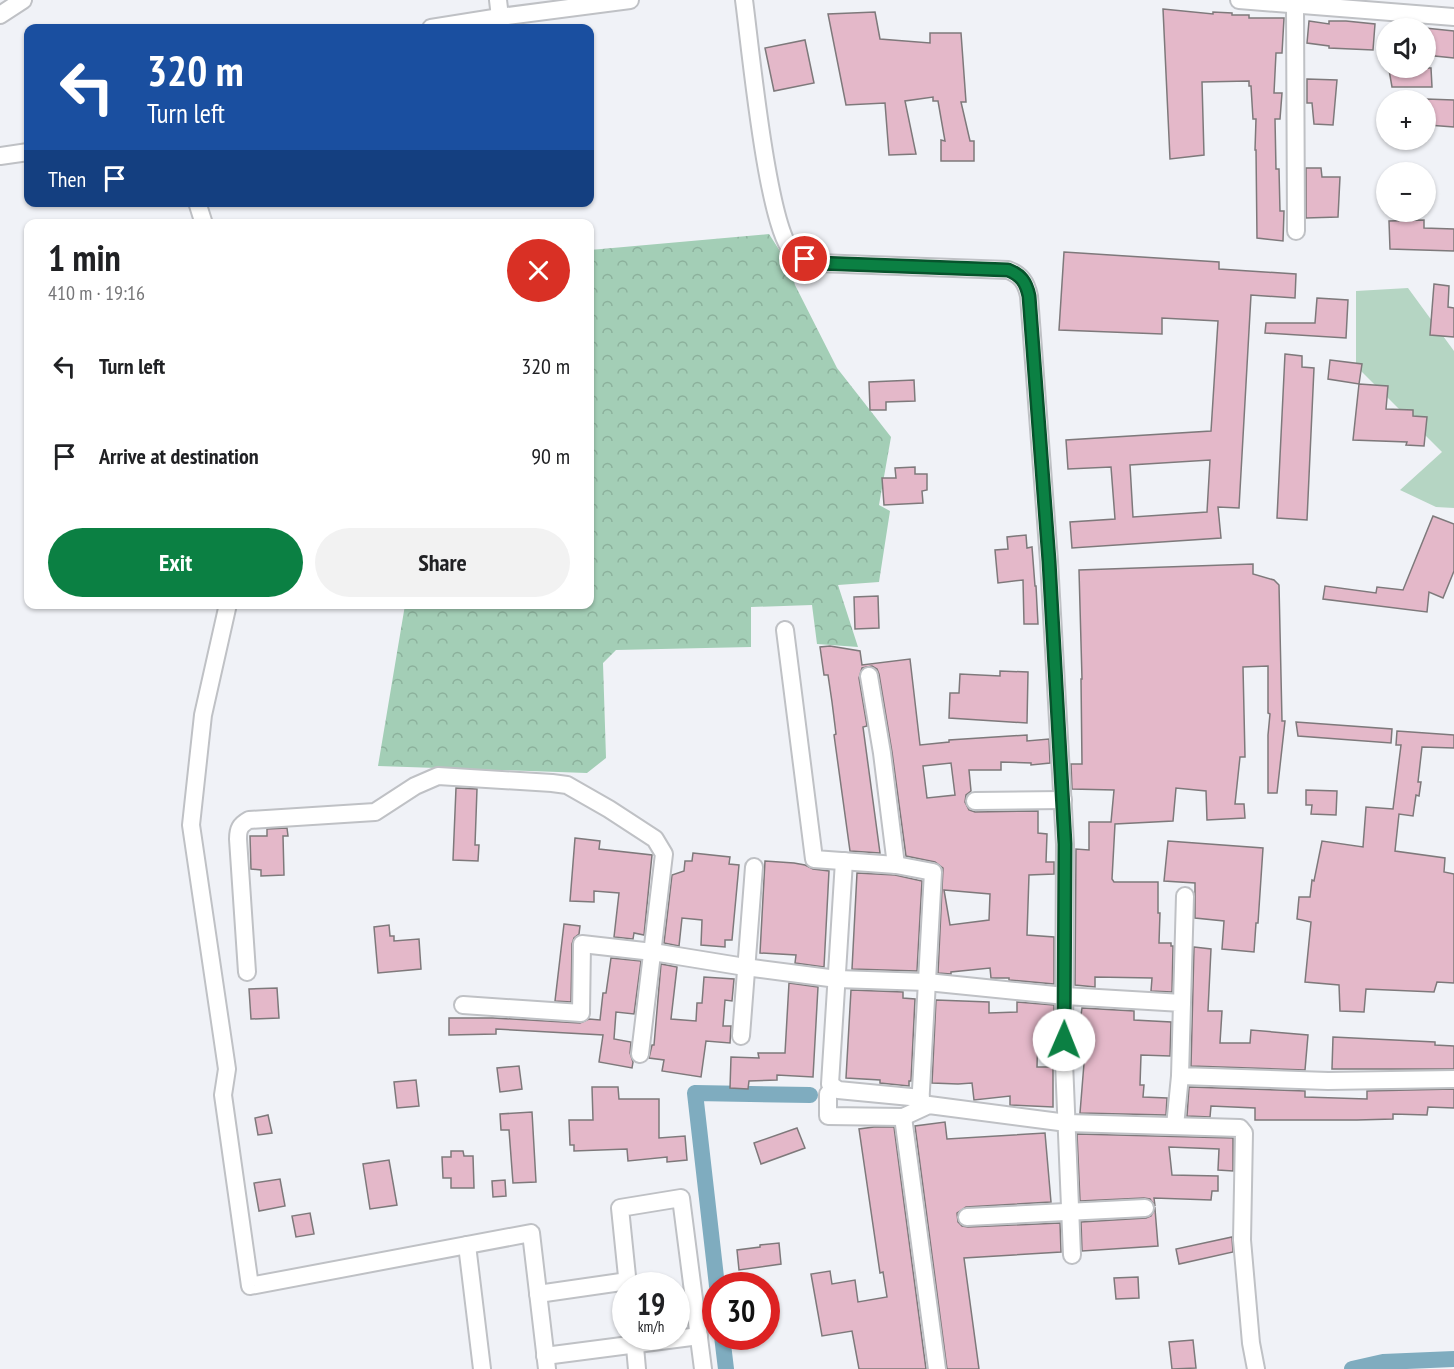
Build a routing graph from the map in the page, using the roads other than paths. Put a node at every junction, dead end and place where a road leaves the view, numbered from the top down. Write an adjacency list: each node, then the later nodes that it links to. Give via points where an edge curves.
1 (23, 0): 7 (street)
2 (630, 0): 6 (street)
3 (744, 0): 16 (street, via 772,196 793,252 817,263 1008,270 1026,283 1049,561)
4 (1239, 0): 5 (street)
5 (1300, 4): 8 (street); 12 (street)
6 (499, 8): 9 (street)
7 (0, 15)
8 (1454, 17)
9 (445, 24)
10 (24, 153): 11 (street)
11 (0, 156)
12 (1296, 231)
13 (227, 609): 42 (street, via 202,715 191,825 227,1069 223,1095 250,1286)
14 (785, 630): 18 (street, via 814,859)
15 (869, 676): 19 (street)
16 (1063, 800): 17 (street); 27 (street)
17 (975, 801)
18 (844, 861): 19 (street); 25 (street)
19 (896, 865): 26 (street, via 933,872)
20 (754, 867): 23 (street)
21 (1185, 896): 28 (street)
22 (653, 952): 23 (street); 24 (street, via 664,854 655,839 567,785 438,776 375,812 243,823 238,838); 29 (street, via 582,944 581,1013); 31 (street)
23 (745, 967): 25 (street); 30 (street)
24 (247, 972)
25 (837, 980): 26 (street); 35 (street, via 830,1084 837,1090)
26 (927, 981): 27 (street); 35 (street)
27 (1065, 996): 28 (street); 37 (street)
28 (1182, 1003): 32 (street)
29 (463, 1005)
30 (741, 1036)
31 (640, 1054)
32 (1180, 1076): 33 (street, via 1328,1081); 38 (street)
33 (1454, 1079)
34 (828, 1094): 36 (street, via 828,1116)
35 (920, 1103): 36 (street); 37 (street)
36 (903, 1117): 55 (street)
37 (1067, 1123): 38 (street); 40 (street)
38 (1175, 1126): 56 (street, via 1234,1127 1244,1133 1242,1240)
39 (1145, 1208): 40 (street)
40 (1070, 1212): 41 (street); 43 (street)
41 (967, 1217)
42 (467, 1245): 46 (street, via 531,1233); 52 (street)
43 (1072, 1255)
44 (627, 1272): 47 (street, via 620,1208 681,1198)
45 (612, 1285): 46 (street)
46 (538, 1294): 51 (street)
47 (699, 1336): 48 (street); 54 (street)
48 (690, 1337)
49 (612, 1346): 51 (street)
50 (635, 1350): 53 (street)
51 (546, 1363)
52 (482, 1369)
53 (637, 1369)
54 (703, 1369)
55 (937, 1369)
56 (1256, 1369)

